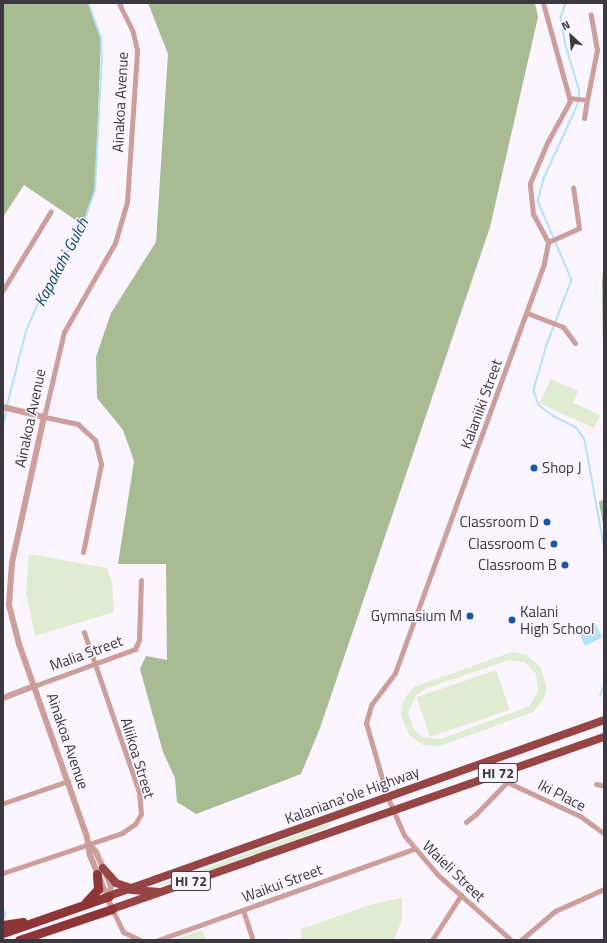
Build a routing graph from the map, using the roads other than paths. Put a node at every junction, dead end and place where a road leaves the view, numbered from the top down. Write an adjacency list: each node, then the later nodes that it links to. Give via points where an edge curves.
1 (120, 3): 14 (street, Ainakoa Avenue, via 133,32 137,50 128,202 115,243 64,332)
2 (543, 3): 4 (street)
3 (591, 15): 5 (street, via 597,50)
4 (569, 98): 5 (street); 9 (street, via 530,183 534,214)
5 (581, 99): 6 (street)
6 (584, 118)
7 (574, 188): 9 (street, via 579,228)
8 (51, 211): 10 (street)
9 (548, 242): 11 (street, Kalaniiki Street, via 544,263)
10 (3, 290)
11 (527, 313): 12 (street, via 563,327); 28 (street, Kalaniiki Street, via 395,673 371,705 366,723)
12 (575, 343)
13 (3, 407): 14 (street)
14 (44, 417): 15 (street, via 78,424 95,440 101,464); 19 (street, Ainakoa Avenue, via 12,563 9,590 14,630)
15 (83, 552)
16 (141, 580): 18 (street, Malia Street, via 136,646 126,654)
17 (84, 632): 18 (street, Aliikoa Street)
18 (95, 665): 19 (street, Malia Street); 33 (street, Aliikoa Street, via 142,807 139,819 126,831)
19 (34, 686): 20 (street, Malia Street); 24 (street, Ainakoa Avenue)
20 (3, 698)
21 (604, 720): 28 (highway, Kalaniana’ole Highway / HI 72)
22 (604, 737): 23 (highway, Kalaniana’ole Highway / HI 72)
23 (504, 772): 25 (street); 30 (highway, Kalaniana’ole Highway / HI 72)
24 (68, 781): 29 (street); 33 (street, Ainakoa Avenue)
25 (507, 782): 31 (street); 32 (street, Iki Place, via 580,816)
26 (596, 784): 27 (street)
27 (604, 786)
28 (387, 796): 30 (street, Kalaniiki Street); 37 (highway, Kalaniana’ole Highway / HI 72)
29 (4, 803)
30 (392, 809): 34 (street, Waieli Street); 39 (highway, Kalaniana’ole Highway / HI 72)
31 (466, 822)
32 (603, 834)
33 (89, 844): 35 (street, Ainakoa Avenue, via 90,855); 36 (street, Aliikoa Street)
34 (413, 849): 40 (street, Waieli Street); 44 (street, Waikui Street)
35 (100, 871): 37 (highway, via 116,883); 41 (street, Ainakoa Avenue); 42 (highway, via 96,892)
36 (3, 873)
37 (130, 889): 39 (highway); 41 (highway, Kalaniana’ole Highway / HI 72)
38 (604, 889): 57 (street, via 555,911)
39 (158, 893): 43 (highway, Kalaniana’ole Highway / HI 72)
40 (461, 895): 55 (street); 56 (street, Waieli Street)
41 (109, 896): 42 (highway); 43 (street, Ainakoa Avenue)
42 (78, 907): 45 (highway)
43 (112, 909): 46 (highway); 49 (street, via 119,926)
44 (243, 910): 53 (street, Waikui Street); 54 (street)
45 (42, 919): 47 (highway); 48 (highway)
46 (66, 924): 50 (highway); 51 (highway)
47 (3, 925)
48 (3, 933)
49 (128, 938): 52 (street)
50 (19, 940)
51 (31, 940)
52 (140, 940)
53 (158, 940)
54 (252, 940)
55 (432, 940)
56 (511, 940)
57 (521, 940)

